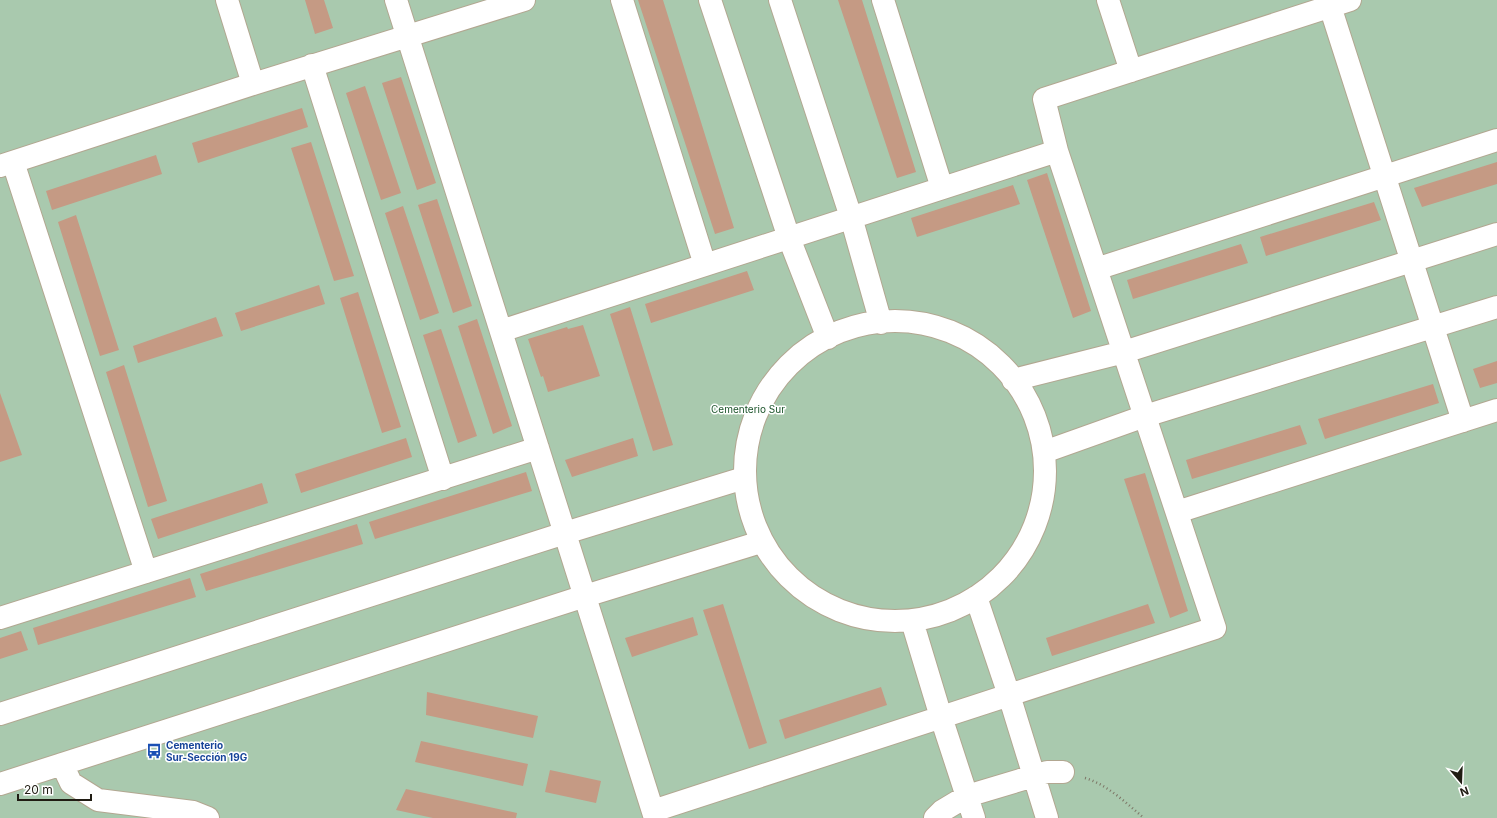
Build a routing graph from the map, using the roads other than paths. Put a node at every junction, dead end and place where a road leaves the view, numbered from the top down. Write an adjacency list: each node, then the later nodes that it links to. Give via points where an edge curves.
1 (227, 0): 13 (lane)
2 (396, 0): 10 (lane)
3 (524, 0): 10 (lane)
4 (622, 0): 23 (lane)
5 (710, 0): 21 (lane)
6 (780, 0): 19 (lane)
7 (882, 0): 18 (lane)
8 (1108, 0): 12 (lane)
9 (1336, 2): 12 (lane); 17 (lane)
10 (407, 36): 11 (lane); 28 (lane)
11 (312, 65): 13 (lane); 38 (lane)
12 (1131, 71): 15 (lane, via 1044,99)
13 (253, 84): 16 (lane)
14 (1497, 140): 17 (lane)
15 (1057, 150): 18 (lane); 24 (lane)
16 (6, 164): 42 (lane)
17 (1385, 176): 22 (lane); 24 (lane)
18 (942, 188): 19 (lane)
19 (850, 217): 21 (lane); 26 (lane)
20 (1497, 234): 22 (lane)
21 (789, 238): 23 (lane); 29 (lane)
22 (1412, 261): 27 (lane); 30 (lane)
23 (705, 265): 28 (lane)
24 (1096, 269): 30 (lane)
25 (1497, 307): 27 (lane)
26 (881, 323): 29 (lane); 31 (lane, via 947,326 977,341)
27 (1433, 327): 33 (lane); 34 (lane)
28 (501, 331): 35 (lane)
29 (828, 338): 37 (lane, via 789,366 759,407 747,443)
30 (1124, 352): 31 (lane); 33 (lane)
31 (1013, 380): 36 (lane, via 1033,413)
32 (1497, 410): 34 (lane)
33 (1145, 416): 36 (lane); 39 (lane)
34 (1463, 421): 39 (lane)
35 (538, 448): 38 (lane); 40 (lane)
36 (1044, 452): 44 (lane, via 1043,497 1033,529 1003,575)
37 (744, 478): 40 (lane); 41 (lane, via 750,513)
38 (443, 479): 42 (lane)
39 (1177, 512): 47 (lane, via 1215,628)
40 (565, 533): 43 (lane); 48 (lane)
41 (761, 542): 43 (lane); 46 (lane, via 778,567 809,595 835,609 875,621)
42 (146, 572): 45 (lane)
43 (585, 596): 50 (lane); 55 (lane)
44 (976, 598): 46 (lane, via 950,611); 47 (lane)
45 (0, 618)
46 (912, 621): 49 (lane)
47 (1009, 695): 49 (lane); 52 (lane)
48 (0, 714)
49 (941, 717): 54 (lane); 55 (lane)
50 (62, 764): 53 (lane); 56 (lane, via 71,783 98,800 193,812)
51 (1063, 772): 52 (lane, via 1047,772)
52 (1034, 776): 54 (lane); 59 (lane)
53 (0, 784)
54 (968, 796): 57 (lane); 58 (lane)
55 (654, 814)
56 (208, 818)
57 (935, 818)
58 (974, 818)
59 (1047, 818)

